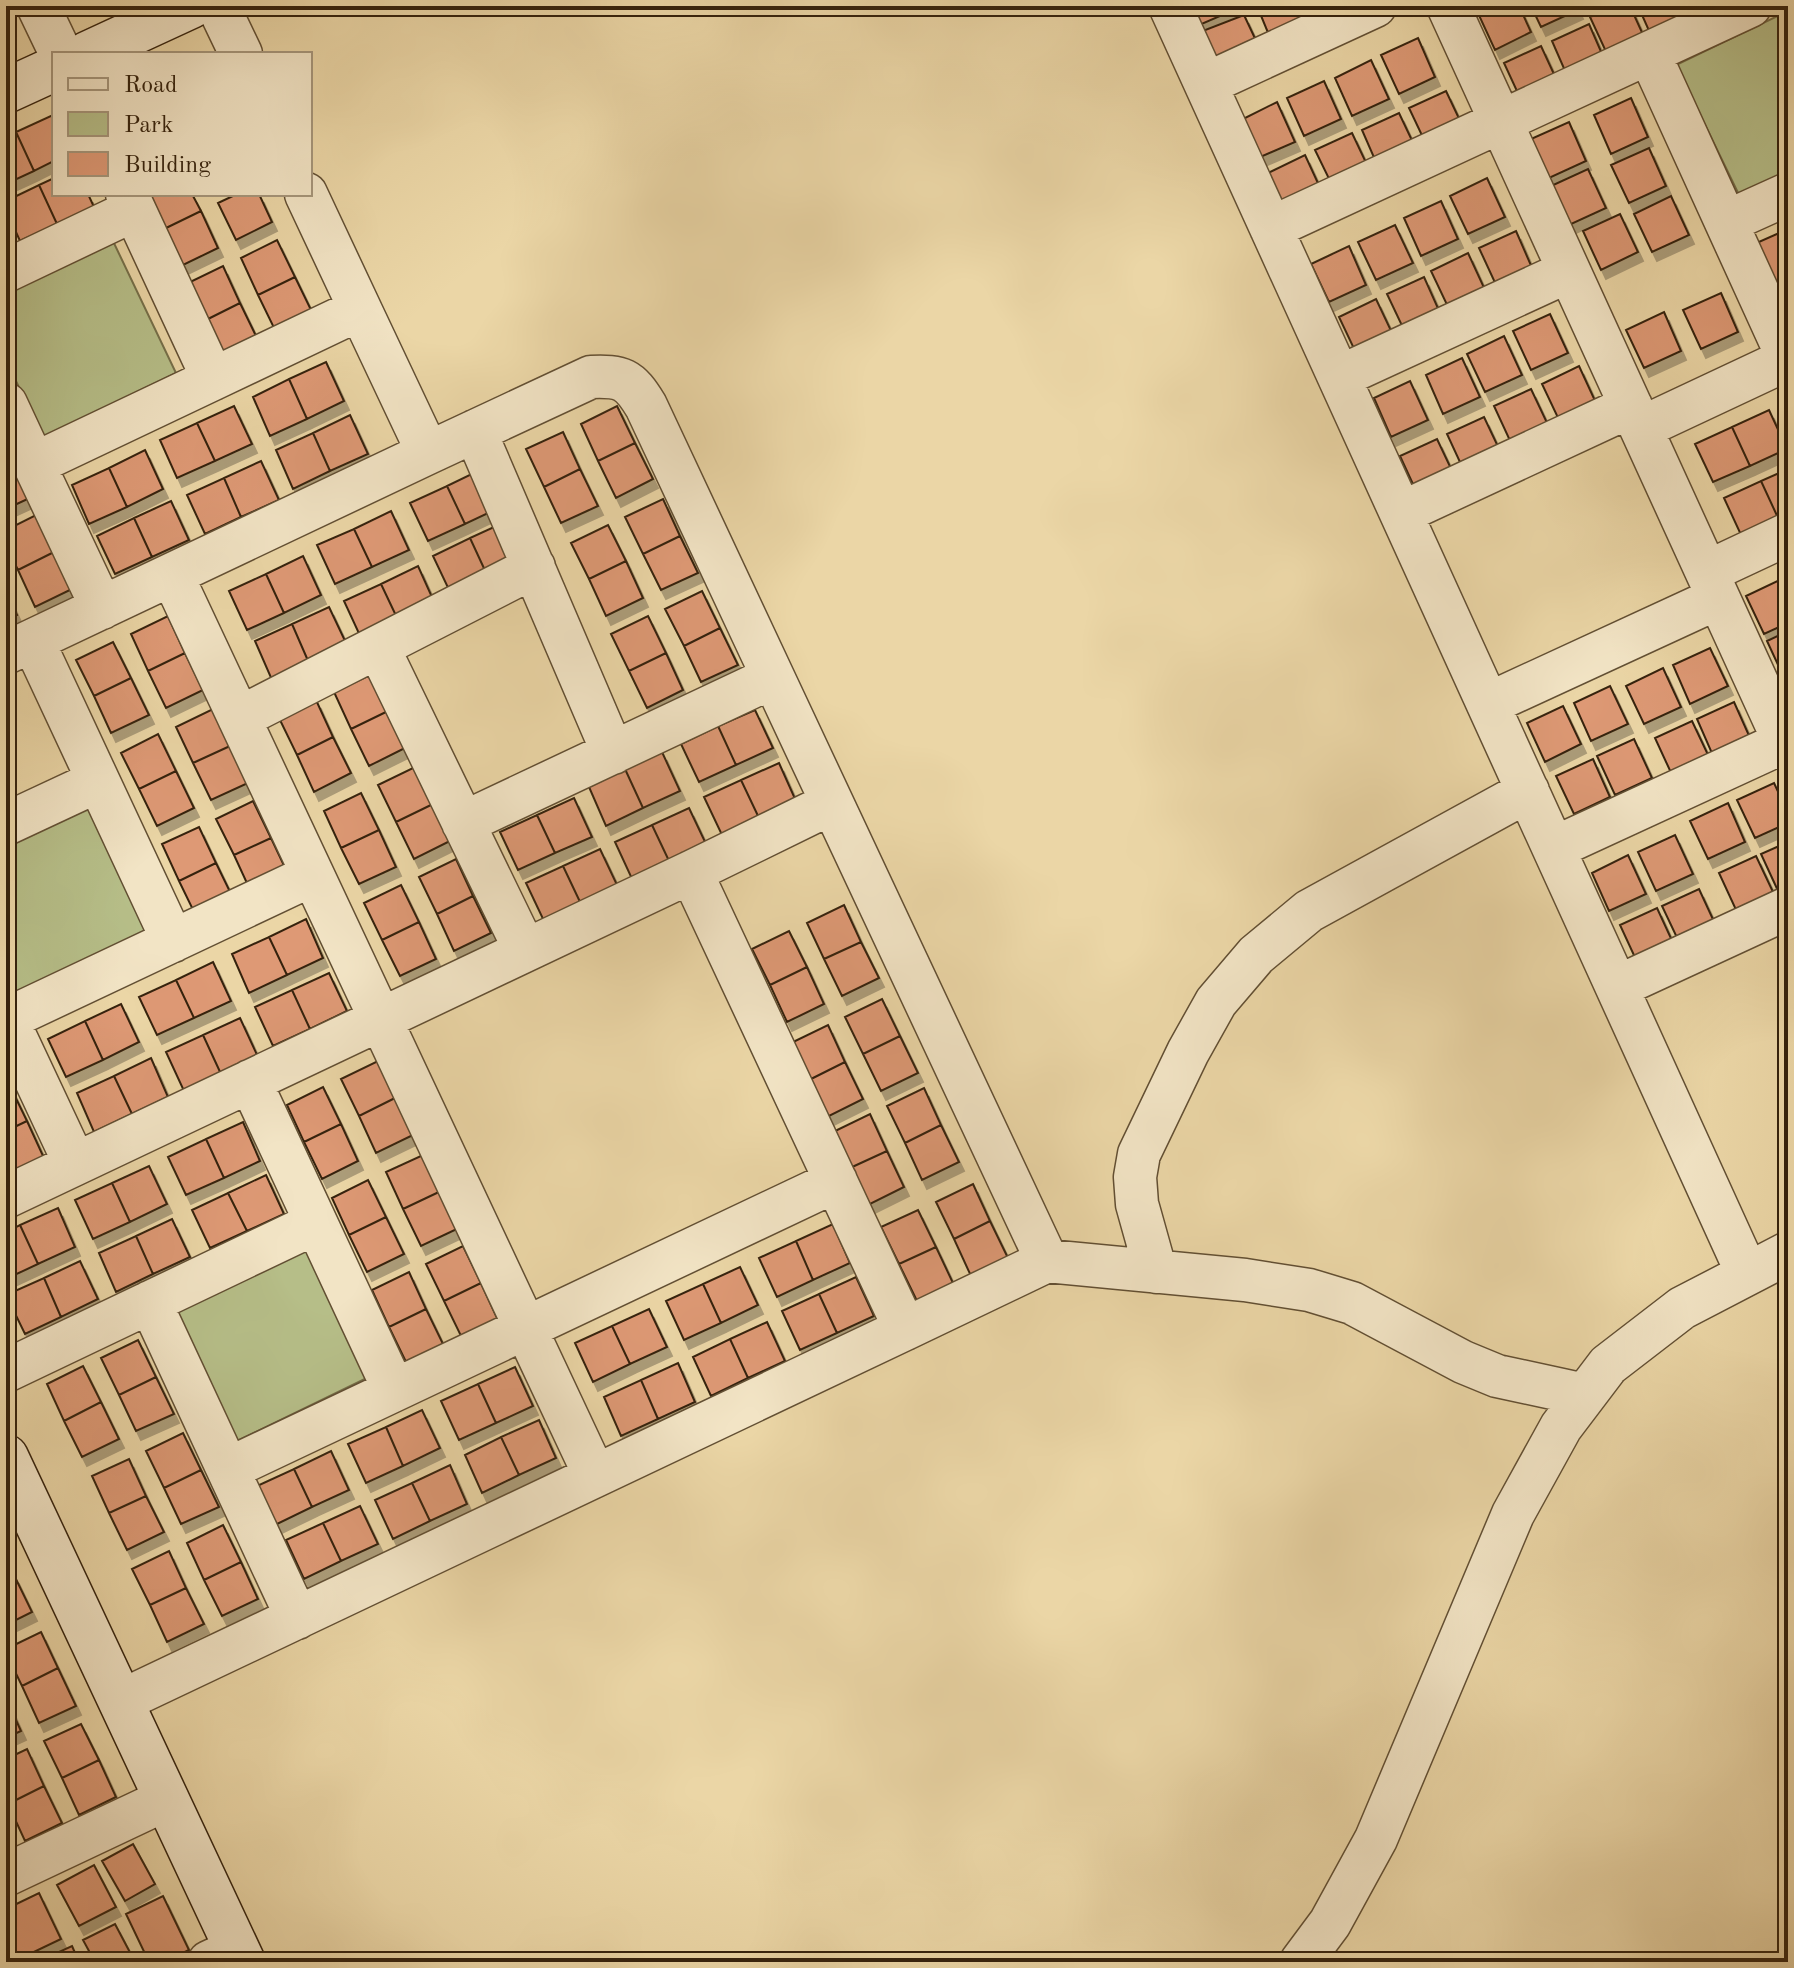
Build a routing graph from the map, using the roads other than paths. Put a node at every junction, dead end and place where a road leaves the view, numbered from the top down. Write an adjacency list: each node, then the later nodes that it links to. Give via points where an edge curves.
1 (38, 6): 8 (street)
2 (191, 6): 9 (street)
3 (218, 6): 10 (street)
4 (1170, 6): 13 (street)
5 (1448, 6): 15 (street)
6 (1750, 6): 11 (street)
7 (1353, 11): 13 (street)
8 (60, 52)
9 (91, 52)
10 (240, 52)
11 (1649, 53): 15 (street); 19 (street)
12 (52, 70): 14 (street)
13 (1206, 84): 20 (street)
14 (6, 91)
15 (1501, 121): 20 (street); 22 (street)
16 (1788, 194): 19 (street)
17 (307, 196): 23 (street)
18 (130, 202): 21 (street); 26 (street)
19 (1726, 222): 24 (street)
20 (1271, 228): 25 (street)
21 (6, 271)
22 (1569, 271): 25 (street); 28 (street)
23 (360, 309): 26 (street); 30 (street)
24 (1788, 359): 28 (street)
25 (1339, 377): 32 (street)
26 (213, 379): 31 (street)
27 (6, 404): 31 (street)
28 (1636, 417): 32 (street); 36 (street)
29 (475, 431): 30 (street); 34 (street); 40 (street, via 591,377 616,376 636,389)
30 (428, 453): 35 (street)
31 (34, 464): 37 (street)
32 (1401, 513): 41 (street)
33 (1788, 534): 36 (street)
34 (534, 567): 39 (street); 44 (street)
35 (172, 575): 37 (street); 42 (street)
36 (1712, 585): 41 (street); 43 (street)
37 (102, 608): 38 (street)
38 (19, 647): 45 (street)
39 (378, 647): 42 (street); 48 (street)
40 (773, 677): 44 (street); 47 (street)
41 (1488, 704): 46 (street)
42 (239, 718): 52 (street)
43 (1786, 746): 50 (street)
44 (613, 753): 48 (street)
45 (98, 781): 49 (street); 54 (street)
46 (1528, 791): 50 (street); 66 (street, via 1309,911 1256,955 1216,1002 1139,1154 1137,1204)
47 (832, 803): 51 (street); 65 (street)
48 (463, 823): 55 (street)
49 (6, 824)
50 (1554, 848): 56 (street)
51 (691, 872): 55 (street); 61 (street)
52 (312, 875): 54 (street); 58 (street)
53 (1788, 908): 56 (street)
54 (173, 941): 57 (street)
55 (525, 950): 58 (street)
56 (1617, 987): 67 (street)
57 (6, 1018): 60 (street)
58 (380, 1019): 59 (street); 69 (street)
59 (250, 1081): 60 (street); 63 (street)
60 (75, 1164): 62 (street)
61 (836, 1181): 69 (street); 70 (street)
62 (6, 1197)
63 (316, 1223): 68 (street); 72 (street)
64 (1788, 1253): 67 (street)
65 (1047, 1261): 66 (street); 70 (street)
66 (1156, 1272): 73 (street, via 1309,1290 1352,1303 1497,1376)
67 (1747, 1273): 73 (street, via 1682,1308 1608,1365)
68 (150, 1302): 71 (street); 75 (street)
69 (525, 1328): 72 (street); 76 (street)
70 (905, 1329): 76 (street)
71 (6, 1371)
72 (394, 1390): 75 (street)
73 (1585, 1395): 83 (street, via 1513,1514 1376,1839 1330,1923)
74 (6, 1457): 77 (street)
75 (228, 1469): 78 (street)
76 (595, 1476): 78 (street)
77 (16, 1504): 79 (street)
78 (297, 1618): 79 (street)
79 (121, 1701): 80 (street)
80 (167, 1799): 81 (street); 82 (street)
81 (6, 1875)
82 (230, 1958)
83 (1301, 1962)

